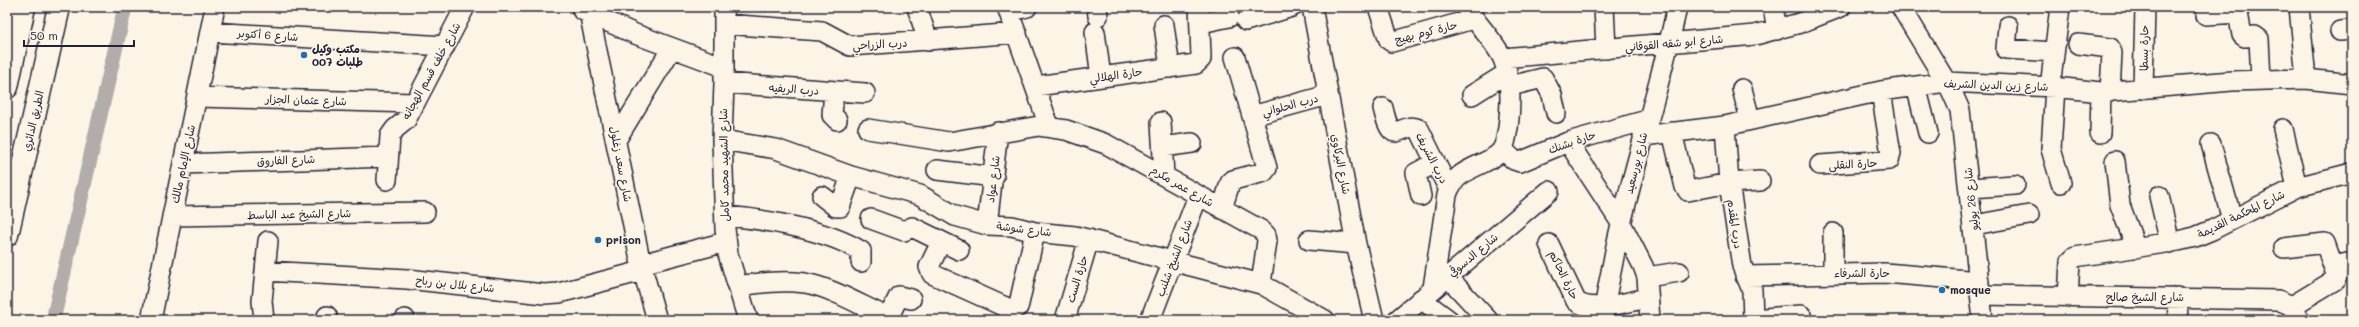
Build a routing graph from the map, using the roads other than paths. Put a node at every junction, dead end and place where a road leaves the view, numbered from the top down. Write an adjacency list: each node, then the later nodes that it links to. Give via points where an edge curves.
1 (24, 7): 41 (highway)
2 (59, 7): 117 (highway, الطريق الدائري)
3 (215, 7): 28 (street, شارع الإمام مالك)
4 (465, 7): 33 (street, شارع خلف قسم الهجانه)
5 (917, 7): 30 (street)
6 (1027, 7): 19 (street)
7 (1292, 7): 21 (street, via 1238,19)
8 (1312, 7): 56 (street, شارع البركاوي)
9 (1378, 7): 20 (street, حارة كوم بهيج, via 1388,40 1392,42)
10 (1604, 7): 35 (street)
11 (1677, 7): 31 (street, شارع بورسعيد)
12 (1773, 7): 27 (street)
13 (1841, 7): 27 (street, شارع ابو شقه القوقاني)
14 (1901, 7): 45 (street, شارع 26 يوليو)
15 (2060, 7): 36 (street)
16 (2145, 7): 51 (street, حارة بسطا)
17 (2299, 7): 43 (street)
18 (585, 9): 34 (street, درب الريفيه); 75 (street, شارع سعد زغلول)
19 (1008, 9): 29 (street)
20 (1472, 11): 39 (street)
21 (1200, 15): 38 (street, حارة الهلالي, via 1201,59 1196,64)
22 (2206, 15): 44 (street, via 2238,13 2242,35 2255,36 2258,39)
23 (724, 16): 30 (street, درب الزراحي, via 810,22 850,46); 40 (street, شارع الشهيد محمد كامل)
24 (1097, 18): 42 (street)
25 (1164, 25): 38 (street)
26 (2008, 26): 36 (street, via 2006,49)
27 (1777, 30): 31 (street, شارع ابو شقه القوقاني, via 1747,36)
28 (210, 32): 33 (street, شارع 6 أكتوبر); 58 (street, شارع الإمام مالك)
29 (1017, 33): 30 (street, درب الزراحي); 47 (street)
30 (928, 40)
31 (1670, 43): 35 (street, شارع ابو شقه القوقاني); 68 (street, شارع بورسعيد)
32 (2078, 44): 54 (street, via 2110,48 2112,53)
33 (445, 46): 59 (street, شارع خلف قسم الهجانه)
34 (672, 48): 40 (street, درب الريفيه); 75 (street)
35 (1606, 49): 39 (street, شارع ابو شقه القوقاني)
36 (2054, 52): 49 (street)
37 (1235, 57): 62 (street, درب الحلواني)
38 (1170, 68): 42 (street, حارة الهلالي)
39 (1506, 72): 57 (street); 61 (street, via 1543,78 1552,96); 81 (street, via 1509,118)
40 (724, 75): 52 (street, درب الريفيه, via 791,95); 76 (street, شارع الشهيد محمد كامل)
41 (8, 77)
42 (1101, 77): 47 (street, حارة الهلالي)
43 (2306, 79): 44 (street, شارع زين الدين الشريف); 46 (street, شارع زين الدين الشريف)
44 (2261, 80): 51 (street, شارع زين الدين الشريف)
45 (1946, 82): 48 (street, شارع زين الدين الشريف); 49 (street, شارع زين الدين الشريف); 98 (street, شارع 26 يوليو, via 1960,110)
46 (2352, 84)
47 (1036, 86): 66 (street)
48 (1916, 86): 53 (street, شارع زين الدين الشريف); 73 (street)
49 (2053, 87): 54 (street, شارع زين الدين الشريف); 95 (street, via 2052,149)
50 (1742, 89): 63 (street)
51 (2143, 89): 54 (street, شارع زين الدين الشريف)
52 (834, 91): 55 (street, درب الريفيه); 64 (street, via 832,116)
53 (1881, 92): 63 (street, شارع زين الدين الشريف); 86 (street, حارة النقلى, via 1889,160)
54 (2106, 92): 74 (street)
55 (865, 93)
56 (1328, 95): 62 (street, درب الحلواني); 125 (street, شارع البركاوي)
57 (1472, 95)
58 (197, 97): 59 (street, شارع عثمان الجزار); 85 (street, شارع الإمام مالك)
59 (415, 103): 82 (street, شارع خلف قسم الهجانه, via 406,120 392,132)
60 (1383, 108): 84 (street, درب الشريف, via 1387,127 1392,131 1400,132 1413,128 1419,130)
61 (1556, 113)
62 (1252, 116): 105 (street, درب الحلواني, via 1266,171 1233,180)
63 (1750, 119): 67 (street, شارع زين الدين الشريف)
64 (836, 120)
65 (1161, 122): 80 (street)
66 (1049, 126): 71 (street, شارع عمر مكرم, via 1028,126); 90 (street, شارع عمر مكرم, via 1106,144)
67 (1725, 126): 72 (street, شارع زين الدين الشريف); 94 (street, درب المقدم)
68 (1645, 128): 72 (street, شارع زين الدين الشريف); 77 (street, حارة بشنك); 112 (street, شارع بورسعيد)
69 (868, 129): 71 (street, شارع عمر مكرم, via 948,142)
70 (2283, 129): 97 (street)
71 (998, 132): 91 (street, شارع عواد)
72 (1672, 132): 94 (street, via 1686,189 1691,191)
73 (1928, 133)
74 (2100, 133)
75 (616, 140): 134 (street, شارع سعد زغلول)
76 (722, 140): 89 (street, شارع شوشة, via 776,149); 109 (street, شارع الشهيد محمد كامل)
77 (1568, 142): 81 (street, حارة بشنك, via 1520,162); 112 (street)
78 (1192, 143): 80 (street)
79 (2211, 144): 111 (street)
80 (1163, 147): 90 (street)
81 (1502, 149): 99 (street, via 1497,155 1458,176)
82 (388, 156): 85 (street, شارع الفاروق); 92 (street, شارع خلف قسم الهجانه)
83 (2115, 161): 127 (street, via 2120,205)
84 (1435, 163): 99 (street, درب الشريف); 103 (street, via 1416,173)
85 (183, 164): 108 (street, شارع الإمام مالك)
86 (1820, 165)
87 (937, 170): 91 (street)
88 (2352, 173): 97 (street, شارع المحكمة القديمة)
89 (851, 176): 101 (street, via 840,207 836,207); 113 (street, شارع شوشة, via 920,195 956,216)
90 (1164, 176): 102 (street, شارع عمر مكرم)
91 (994, 177): 113 (street, شارع عواد)
92 (387, 180)
93 (1760, 181): 94 (street)
94 (1729, 183): 139 (street, درب المقدم)
95 (2061, 183)
96 (2015, 185): 98 (street)
97 (2297, 187): 111 (street, شارع المحكمة القديمة)
98 (1970, 188): 114 (street, شارع 26 يوليو)
99 (1449, 190): 144 (street)
100 (1549, 191): 138 (street, شارع الدسوقي)
101 (822, 196)
102 (1198, 196): 105 (street, شارع عمر مكرم); 130 (street, شارع الشيخ شلنب)
103 (1421, 196)
104 (2159, 196): 124 (street)
105 (1222, 209): 141 (street, شارع عمر مكرم, via 1266,235)
106 (425, 212): 108 (street, شارع الشيخ عبد الباسط)
107 (2029, 215): 114 (street)
108 (172, 216): 154 (street, شارع الإمام مالك)
109 (725, 216): 121 (street, via 768,224); 122 (street, شارع الشهيد محمد كامل); 131 (street, via 781,224 836,240 861,251)
110 (871, 218): 123 (street, via 904,232 912,227)
111 (2232, 219): 124 (street, شارع المحكمة القديمة, via 2212,230)
112 (1621, 223): 140 (street); 149 (street, شارع بورسعيد)
113 (987, 225): 115 (street, شارع شوشة, via 1012,226)
114 (1974, 225): 143 (street, شارع 26 يوليو)
115 (1035, 232): 118 (street, شارع شوشة); 123 (street, via 1019,304 1012,310 932,274 929,267)
116 (1834, 233): 137 (street)
117 (7, 235)
118 (1089, 239): 130 (street, شارع شوشة); 158 (street, حارة الست)
119 (1309, 240): 125 (street)
120 (268, 241): 135 (street)
121 (830, 241)
122 (726, 242): 134 (street, شارع بلال بن رباح); 142 (street, شارع الشهيد محمد كامل)
123 (941, 242): 129 (street)
124 (2170, 243): 127 (street, شارع المحكمة القديمة)
125 (1356, 244): 161 (street, شارع البركاوي)
126 (1549, 244): 149 (street, حارة الحاكم, via 1576,301)
127 (2136, 248): 145 (street, شارع المحكمة القديمة, via 2067,258)
128 (2284, 248): 133 (street, via 2325,243)
129 (960, 250)
130 (1173, 260): 141 (street, شارع شوشة); 159 (street, شارع الشيخ شلنب)
131 (861, 262)
132 (2352, 262): 133 (street)
133 (2334, 266): 150 (street, via 2337,277 2335,280)
134 (642, 267): 135 (street, شارع بلال بن رباح, via 559,293 544,294 407,279); 156 (street, شارع سعد زغلول)
135 (265, 271): 155 (street, via 262,300)
136 (1679, 272): 140 (street)
137 (1833, 273): 139 (street, حارة الشرفاء); 143 (street, حارة الشرفاء, via 1901,273)
138 (1447, 276): 144 (street, شارع الدسوقي); 163 (street)
139 (1745, 276): 165 (street, درب المقدم, via 1752,290)
140 (1647, 277): 147 (street)
141 (1261, 284): 160 (street, شارع شوشة)
142 (737, 286): 153 (street, via 768,282 806,283); 157 (street, شارع الشهيد محمد كامل)
143 (1980, 288): 145 (street, شارع الشيخ صالح); 166 (street, شارع 26 يوليو)
144 (1427, 294): 152 (street); 162 (street, شارع الدسوقي)
145 (2068, 297): 146 (street, شارع الشيخ صالح)
146 (2177, 297): 150 (street, شارع الشيخ صالح, via 2278,300 2286,302); 167 (street)
147 (1648, 298): 149 (street, حارة الحاكم); 164 (street)
148 (911, 299): 153 (street, via 899,296)
149 (1604, 313)
150 (2296, 313)
151 (1801, 315): 165 (street)
152 (1439, 317)
153 (891, 319)
154 (151, 320)
155 (264, 320)
156 (656, 320)
157 (748, 320)
158 (1065, 320)
159 (1150, 320)
160 (1325, 320)
161 (1374, 320)
162 (1397, 320)
163 (1488, 320)
164 (1650, 320)
165 (1753, 320)
166 (1983, 320)
167 (2178, 320)

